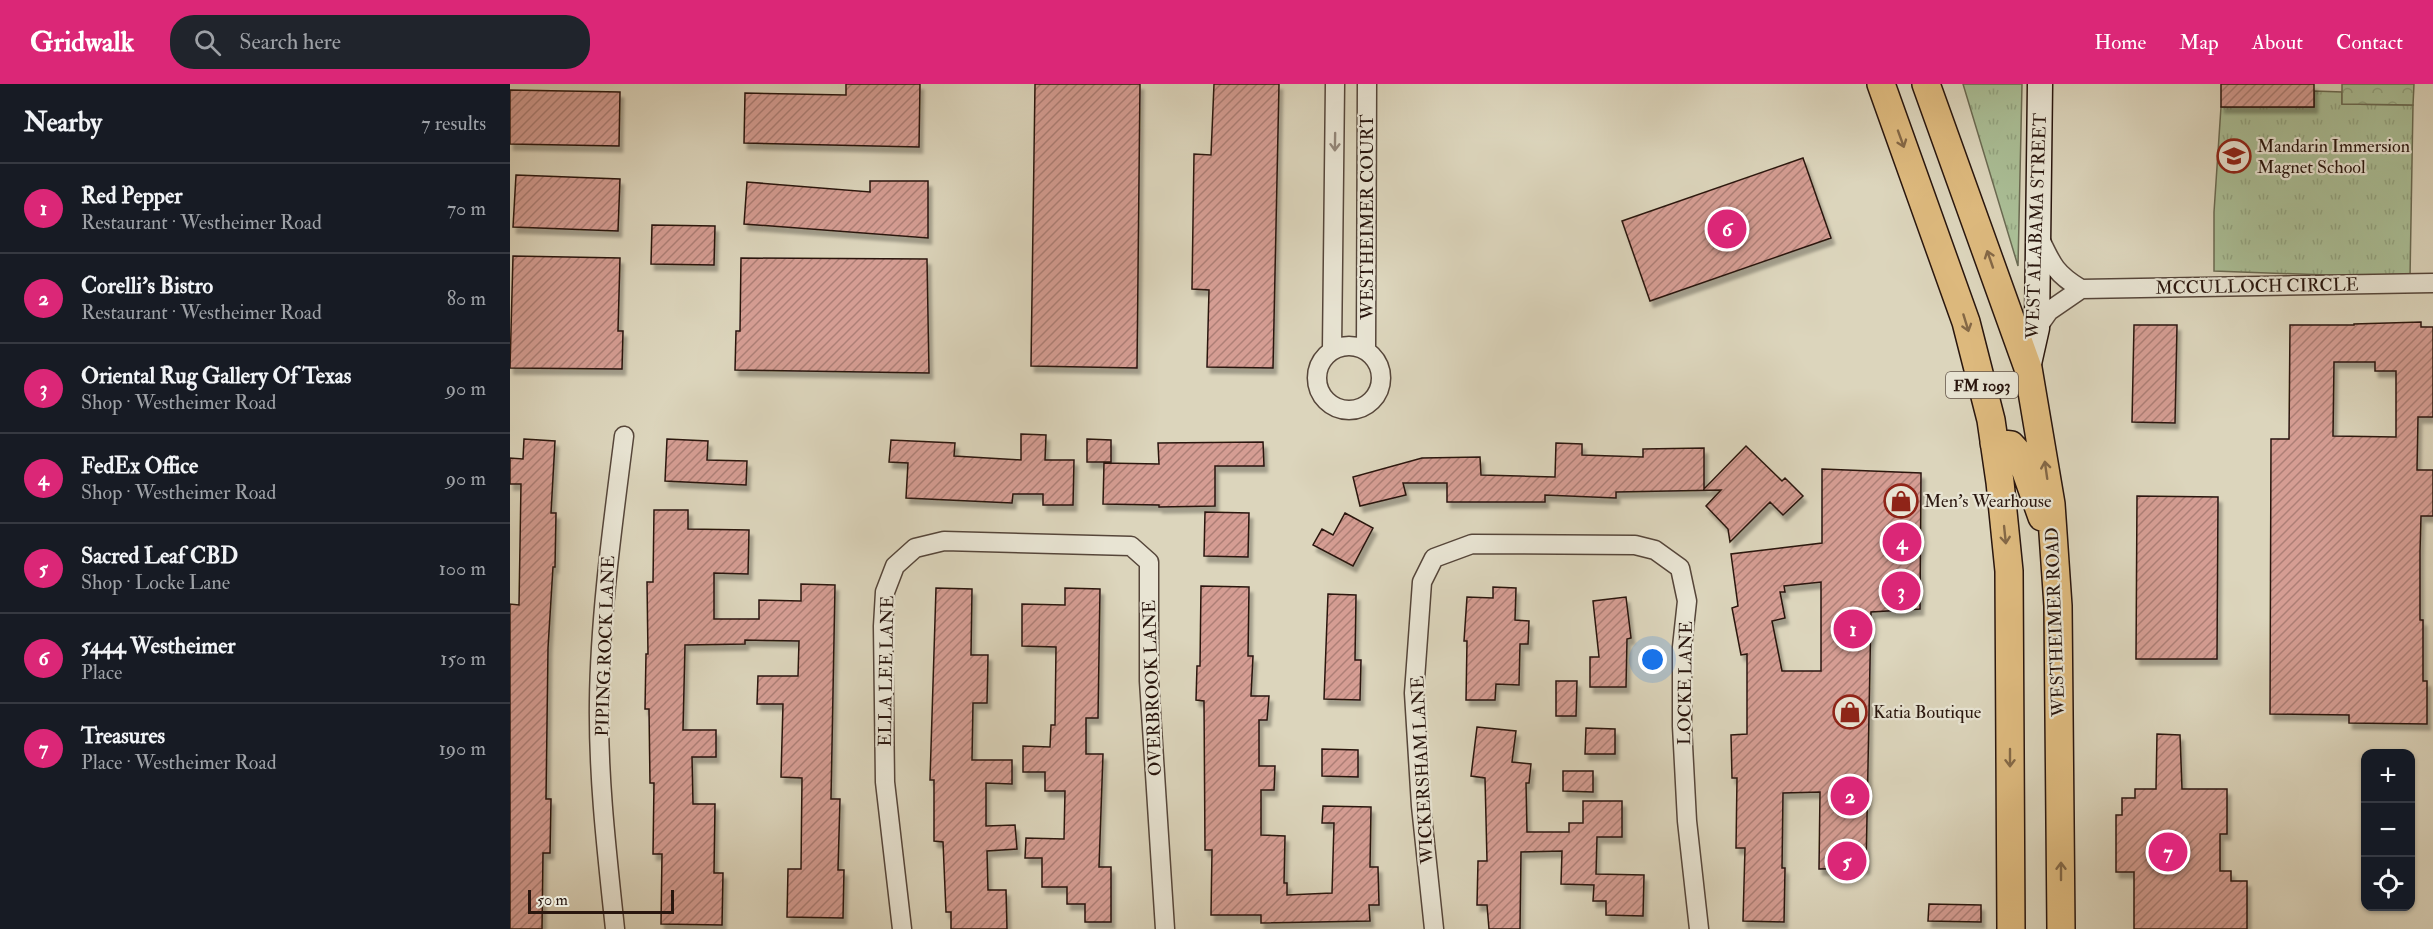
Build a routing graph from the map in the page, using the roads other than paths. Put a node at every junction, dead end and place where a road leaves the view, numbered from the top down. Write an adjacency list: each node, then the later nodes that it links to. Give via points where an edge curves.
1 (1335, 84): 10 (street, WESTHEIMER COURT, one-way to 10)
2 (1367, 84): 11 (street, WESTHEIMER COURT)
3 (1881, 84): 14 (main road, FM 1093, one-way to 14, via 1966,322)
4 (1926, 84): 12 (main road, WESTHEIMER ROAD / FM 1093, one-way to 4)
5 (2040, 84): 6 (street, WEST ALABAMA STREET)
6 (2038, 235): 8 (street, via 2053,267); 9 (street, WEST ALABAMA STREET)
7 (2433, 283): 8 (street, MCCULLOCH CIRCLE)
8 (2081, 289): 9 (street, via 2049,311)
9 (2037, 328): 12 (street, WEST ALABAMA STREET)
10 (1332, 350): 11 (street, WESTHEIMER COURT, via 1349,345); 11 (street, WESTHEIMER COURT, via 1320,364 1319,390 1330,405 1351,411 1371,403 1381,385 1379,365)
11 (1366, 350)
12 (2028, 368): 17 (main road, WESTHEIMER ROAD / FM 1093, one-way to 12, via 2051,504)
13 (624, 436): 18 (street, PIPING ROCK LANE, via 609,552 599,702 604,828)
14 (1994, 443): 17 (main road, via 2012,446 2020,455); 23 (main road, FM 1093, one-way to 23, via 2009,571)
15 (1040, 544): 19 (street, ELLA LEE LANE, via 944,542 915,548 895,566 885,592 885,782); 20 (street, OVERBROOK LANE, via 1131,546 1149,562 1149,681)
16 (1556, 544): 21 (street, WICKERSHAM LANE, via 1472,544 1434,558 1422,582 1414,693); 22 (street, LOCKE LANE, via 1635,545 1655,550 1680,568 1687,601 1682,647 1682,726)
17 (2054, 549): 24 (main road, WESTHEIMER ROAD / FM 1093, one-way to 17)
18 (615, 929)
19 (902, 929)
20 (1165, 929)
21 (1434, 929)
22 (1699, 929)
23 (2011, 929)
24 (2061, 929)

